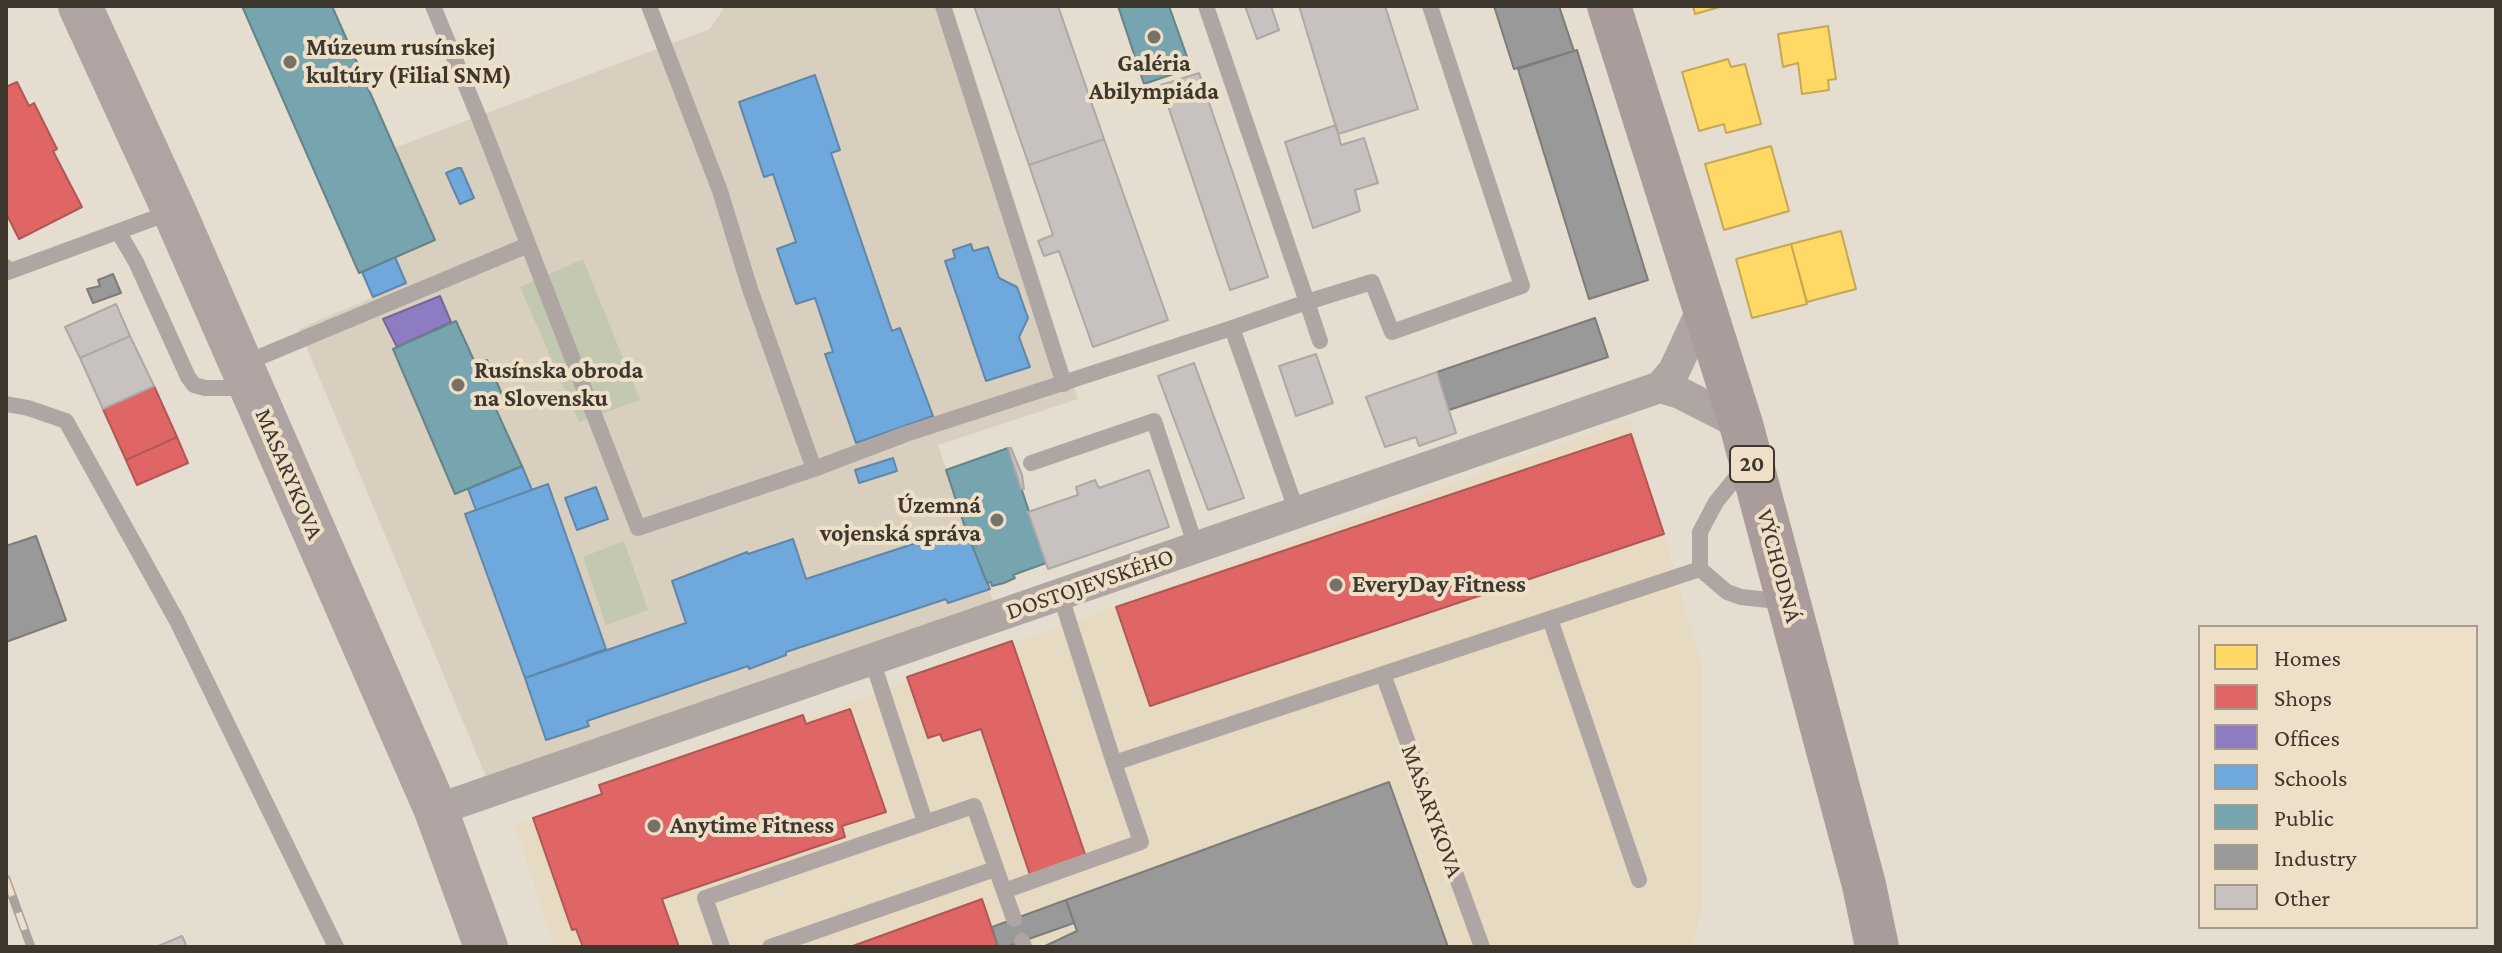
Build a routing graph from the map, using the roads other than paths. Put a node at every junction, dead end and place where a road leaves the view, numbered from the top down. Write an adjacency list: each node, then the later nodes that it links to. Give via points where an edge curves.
1 (80, 6): 8 (street, MASARYKOVA)
2 (433, 6): 10 (lane)
3 (649, 6): 22 (lane, via 720,191)
4 (943, 6): 17 (lane)
5 (1206, 6): 12 (lane)
6 (1430, 6): 12 (lane, via 1522,286 1392,332 1372,282)
7 (1609, 6): 13 (main road, VÝCHODNÁ / 20)
8 (174, 211): 9 (lane); 16 (street, MASARYKOVA)
9 (119, 233): 11 (lane, via 8,272); 16 (lane, via 194,385 205,388)
10 (528, 245): 16 (lane); 22 (lane, via 638,528)
11 (6, 267)
12 (1307, 302): 14 (lane); 15 (lane)
13 (1704, 306): 18 (street, via 1674,371); 20 (main road, VÝCHODNÁ / 20)
14 (1232, 328): 17 (lane); 23 (lane)
15 (1320, 341)
16 (247, 376): 32 (street, MASARYKOVA)
17 (1064, 384): 22 (lane)
18 (1660, 387): 20 (street, via 1680,393); 23 (street, DOSTOJEVSKÉHO)
19 (6, 404): 39 (lane, via 66,421 177,621)
20 (1746, 442): 25 (lane, via 1700,532); 27 (main road, VÝCHODNÁ / 20)
21 (1031, 463): 24 (lane, via 1154,421)
22 (814, 469)
23 (1297, 512): 24 (street, DOSTOJEVSKÉHO)
24 (1196, 547): 26 (street, DOSTOJEVSKÉHO)
25 (1700, 569): 27 (lane, via 1727,592); 28 (lane)
26 (1060, 594): 29 (street, DOSTOJEVSKÉHO); 31 (lane)
27 (1789, 602): 38 (main road, VÝCHODNÁ / 20, via 1864,885)
28 (1550, 619): 30 (lane); 35 (lane)
29 (872, 660): 32 (street, DOSTOJEVSKÉHO); 33 (lane)
30 (1383, 674): 31 (lane); 43 (lane, MASARYKOVA)
31 (1114, 763): 36 (lane, via 1141,842)
32 (436, 810): 40 (street, MASARYKOVA)
33 (925, 822): 34 (lane, via 974,806); 41 (lane, via 705,898)
34 (995, 869): 36 (lane); 42 (lane)
35 (1639, 880)
36 (1004, 891): 37 (lane)
37 (1014, 919)
38 (1872, 941)
39 (336, 947)
40 (486, 947)
41 (722, 947)
42 (770, 947)
43 (1482, 947)

